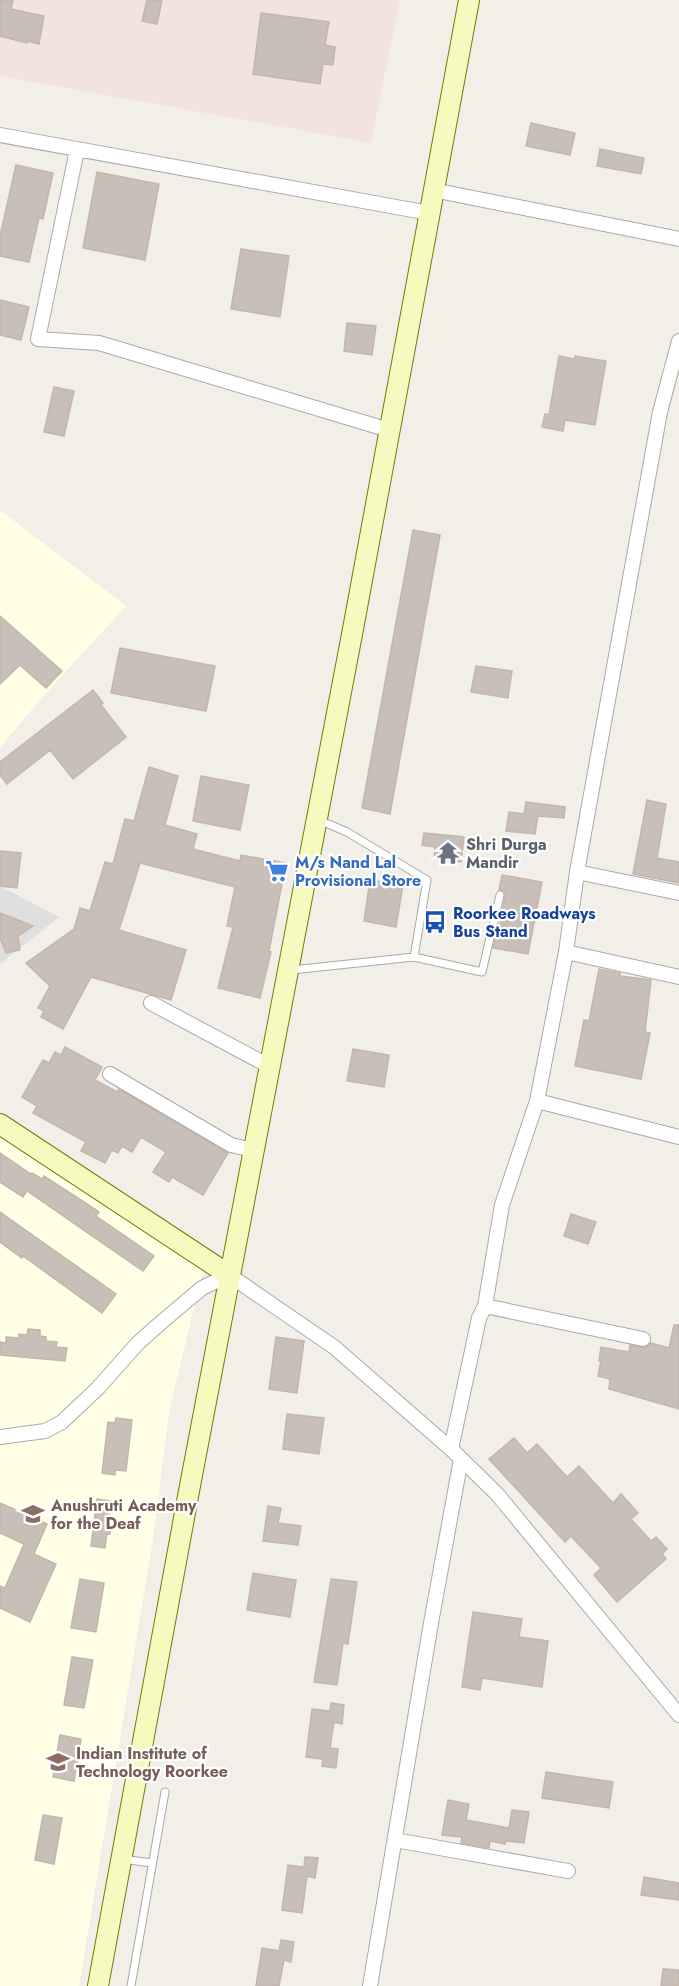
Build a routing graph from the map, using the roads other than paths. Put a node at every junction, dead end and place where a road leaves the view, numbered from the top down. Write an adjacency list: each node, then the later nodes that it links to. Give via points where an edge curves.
1 (469, 0): 4 (main road)
2 (0, 135): 3 (street)
3 (77, 150): 5 (street); 8 (street, via 38,339 99,343)
4 (433, 190): 5 (main road); 6 (street)
5 (429, 213): 8 (main road)
6 (679, 238)
7 (679, 341): 10 (street, via 660,412)
8 (389, 430): 9 (main road)
9 (317, 818): 14 (lane, via 427,880); 15 (main road)
10 (577, 872): 11 (street); 13 (street)
11 (679, 893)
12 (500, 895): 14 (lane, via 482,972)
13 (566, 952): 16 (street); 20 (street)
14 (414, 957): 15 (lane)
15 (288, 971): 18 (main road)
16 (679, 977)
17 (151, 1004): 18 (street)
18 (269, 1066): 23 (main road)
19 (110, 1074): 23 (street, via 231,1145)
20 (537, 1101): 22 (street); 25 (street, via 502,1205)
21 (0, 1124): 24 (main road)
22 (679, 1137)
23 (253, 1150): 24 (main road)
24 (229, 1275): 27 (street, via 202,1288 164,1320 62,1422 45,1431); 28 (street, via 334,1347); 32 (main road)
25 (485, 1306): 26 (street); 28 (street, via 479,1318)
26 (643, 1339)
27 (0, 1437)
28 (456, 1454): 29 (street, via 497,1494); 31 (street)
29 (679, 1716)
30 (165, 1792): 33 (lane)
31 (395, 1840): 34 (street); 37 (street)
32 (122, 1858): 33 (lane); 35 (main road)
33 (152, 1863): 36 (lane)
34 (568, 1871)
35 (98, 1986)
36 (131, 1986)
37 (370, 1986)

